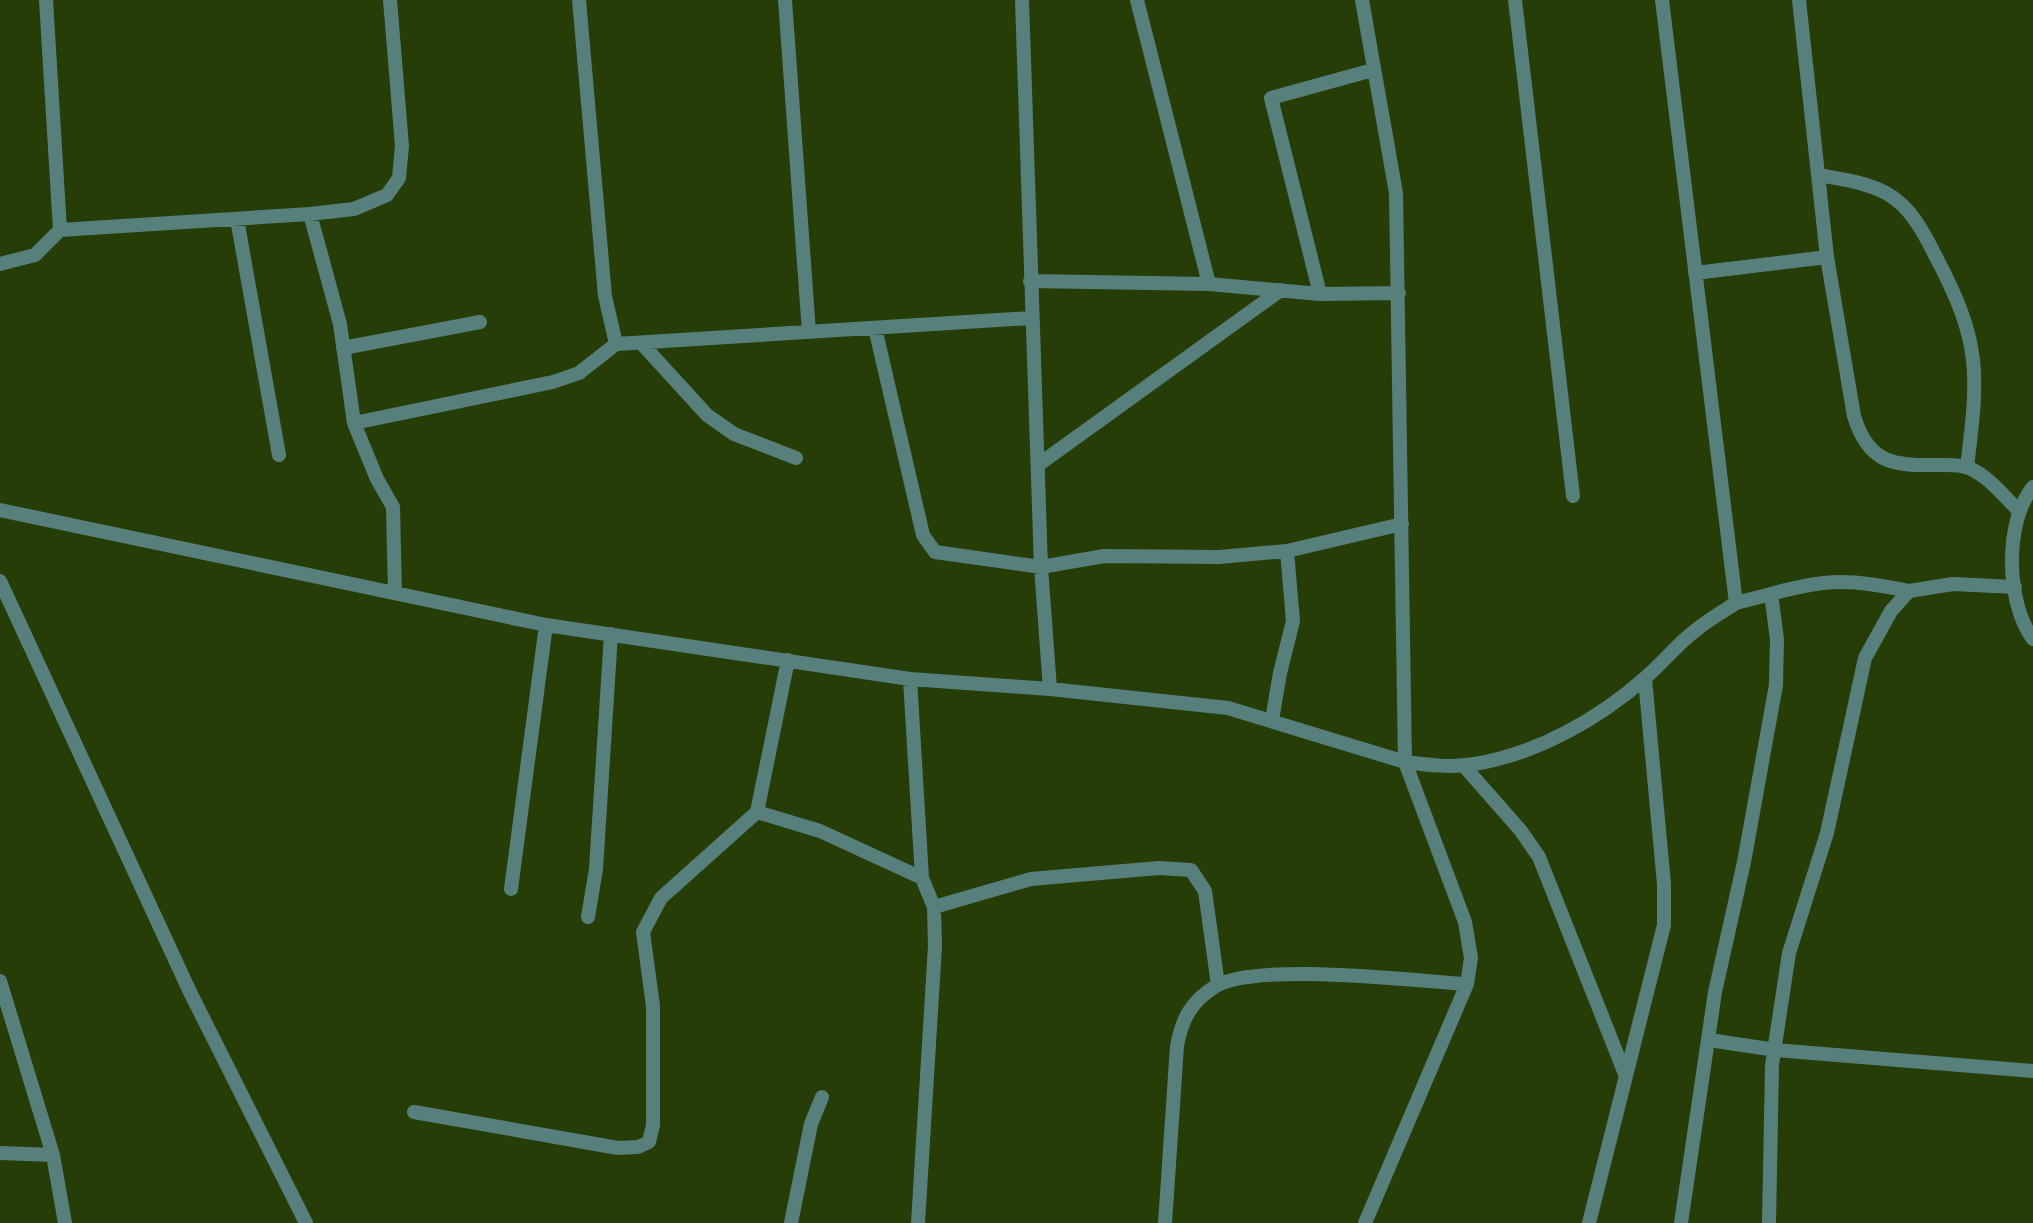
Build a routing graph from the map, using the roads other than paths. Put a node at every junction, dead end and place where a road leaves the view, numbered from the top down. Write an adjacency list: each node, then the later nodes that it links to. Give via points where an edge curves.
1 (46, 0): 15 (street)
2 (390, 0): 13 (street, via 402,146 399,178 387,195 365,204)
3 (579, 0): 28 (street, via 605,296)
4 (785, 0): 27 (street)
5 (1022, 0): 19 (street)
6 (1137, 0): 20 (street)
7 (1362, 0): 11 (street)
8 (1515, 0): 37 (street)
9 (1662, 0): 18 (street)
10 (1799, 0): 12 (street)
11 (1373, 70): 22 (street, via 1396,193); 23 (street, via 1272,98)
12 (1818, 175): 16 (street); 35 (street, via 1870,186 1910,212 1957,296 1975,365)
13 (310, 214): 14 (street); 30 (street)
14 (237, 219): 15 (street); 32 (street)
15 (60, 230): 17 (street, via 35,254)
16 (1827, 257): 18 (street); 35 (street, via 1861,439 1870,452 1886,461)
17 (0, 264)
18 (1695, 273): 48 (street)
19 (1030, 281): 20 (street); 24 (street)
20 (1209, 284): 21 (street)
21 (1281, 290): 23 (street); 34 (street)
22 (1398, 293): 23 (street); 40 (street)
23 (1320, 294)
24 (1031, 318): 26 (street); 34 (street)
25 (480, 322): 30 (street)
26 (875, 328): 27 (street); 42 (street, via 923,534 935,552)
27 (809, 332): 29 (street)
28 (616, 344): 29 (street); 31 (street, via 579,373 553,382)
29 (643, 345): 33 (street, via 707,415 734,434)
30 (343, 348): 31 (street)
31 (354, 423): 46 (street, via 393,507)
32 (279, 455)
33 (796, 458)
34 (1038, 465): 42 (street)
35 (1967, 467): 39 (street, via 1984,476)
36 (2033, 486): 39 (street)
37 (1573, 496)
38 (0, 510): 46 (street)
39 (2018, 510): 44 (street, via 2012,553)
40 (1402, 524): 41 (street); 57 (street)
41 (1287, 551): 42 (street, via 1219,557 1104,556); 56 (street, via 1293,621)
42 (1041, 567): 55 (street)
43 (0, 581): 76 (street, via 190,992)
44 (2015, 587): 45 (street, via 1953,584); 51 (street, via 2025,629)
45 (1909, 591): 47 (street, via 1861,581 1815,582); 68 (street, via 1891,611 1865,658 1827,833 1789,953)
46 (395, 593): 49 (street)
47 (1771, 594): 48 (street); 67 (street, via 1777,639 1776,685)
48 (1736, 603): 53 (street, via 1694,631)
49 (546, 625): 50 (street); 61 (street)
50 (611, 634): 52 (street); 63 (street, via 596,869)
51 (2033, 639)
52 (788, 660): 54 (street); 59 (street)
53 (1645, 678): 58 (street, via 1569,731 1514,754); 70 (street, via 1664,925)
54 (911, 679): 55 (street); 60 (street)
55 (1050, 689): 56 (street, via 1228,708)
56 (1272, 720): 57 (street)
57 (1405, 762): 58 (street); 65 (street, via 1465,922 1471,958)
58 (1463, 765): 70 (street, via 1539,857)
59 (757, 812): 60 (street, via 820,831); 72 (street, via 661,898 643,932 653,1006 649,1142 618,1147)
60 (922, 878): 62 (street)
61 (510, 889)
62 (934, 907): 66 (street, via 1031,879 1178,867 1191,870 1205,891); 78 (street, via 933,1007)
63 (588, 917)
64 (0, 981): 74 (street)
65 (1467, 984): 66 (street, via 1308,974); 80 (street)
66 (1218, 985): 79 (street, via 1188,1009 1182,1021)
67 (1709, 1040): 68 (street); 82 (street)
68 (1776, 1050): 69 (street); 83 (street)
69 (2033, 1071)
70 (1626, 1074): 81 (street)
71 (822, 1097): 77 (street, via 811,1124)
72 (414, 1112)
73 (0, 1153): 74 (street)
74 (53, 1155): 75 (street)
75 (65, 1223)
76 (306, 1223)
77 (791, 1223)
78 (918, 1223)
79 (1165, 1223)
80 (1365, 1223)
81 (1589, 1223)
82 (1681, 1223)
83 (1769, 1223)

